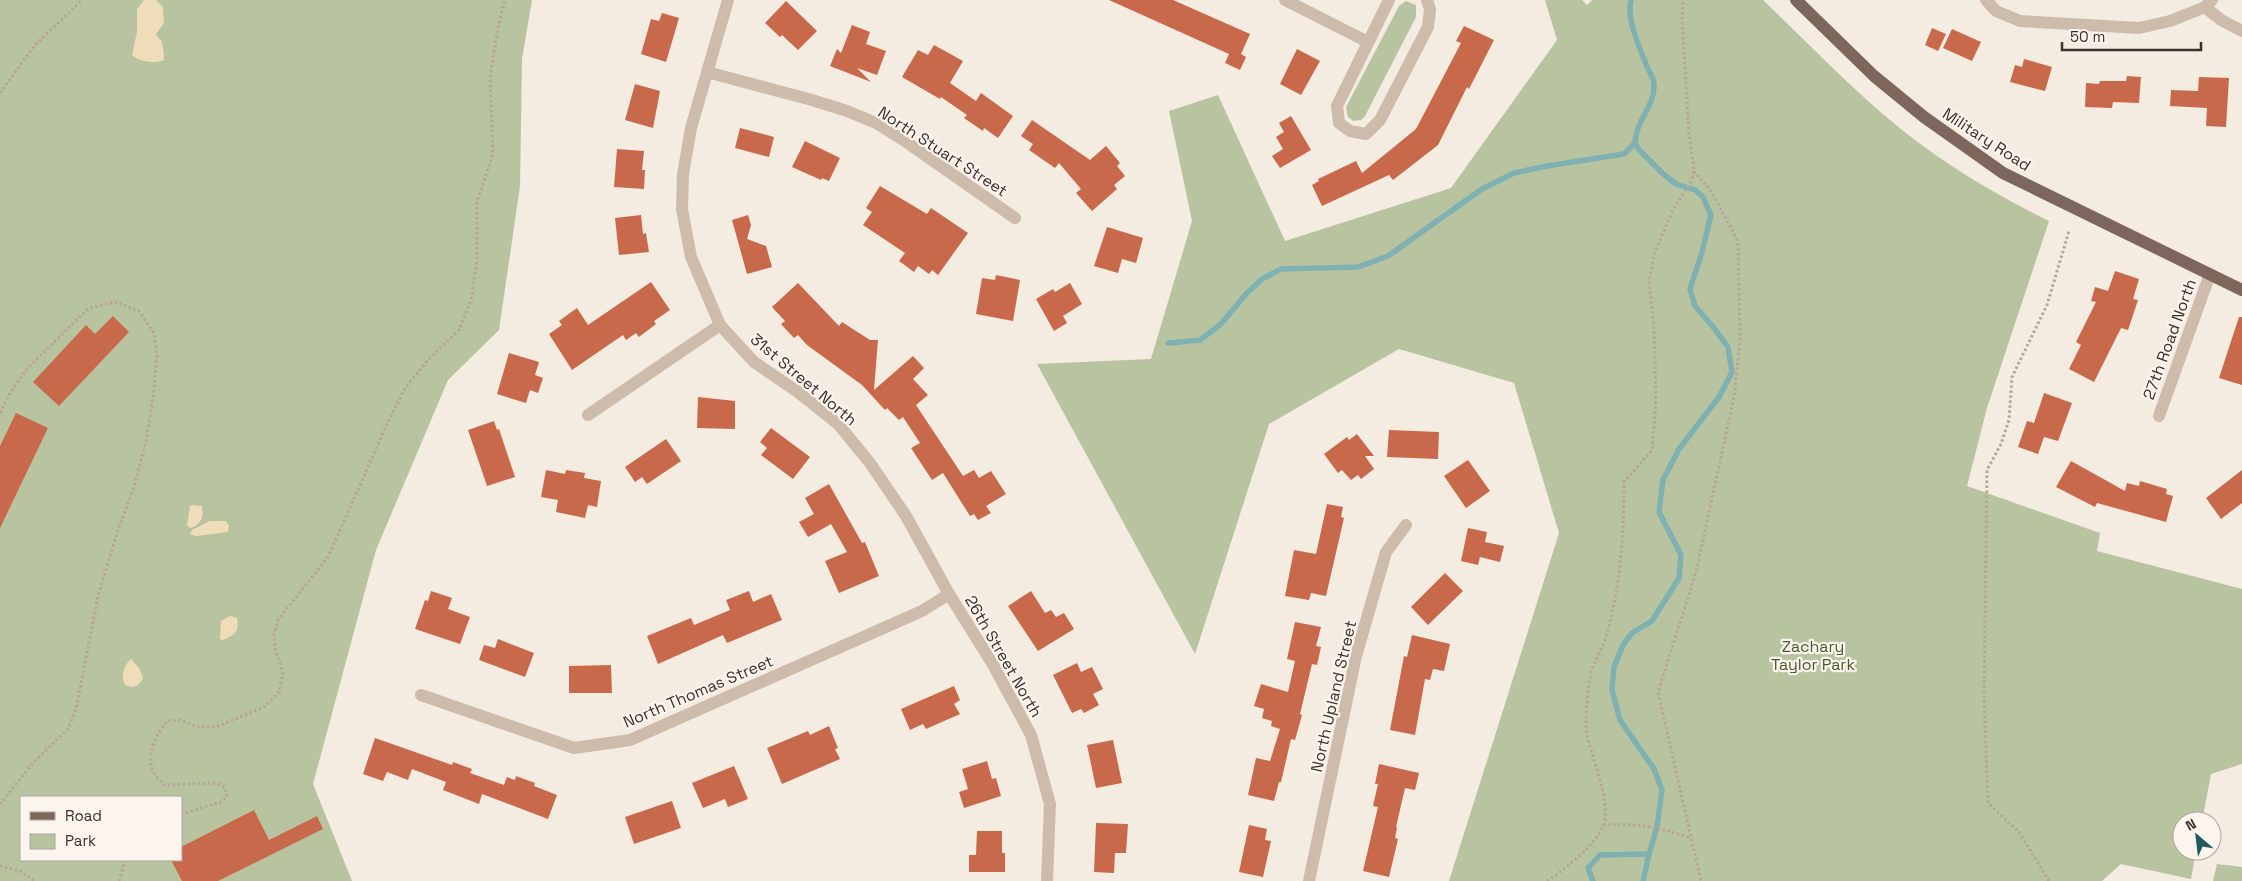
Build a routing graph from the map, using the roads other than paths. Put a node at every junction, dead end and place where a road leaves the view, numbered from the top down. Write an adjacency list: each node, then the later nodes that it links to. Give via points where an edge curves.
1 (728, 0): 10 (street, 31st Street North)
2 (1285, 0): 9 (street)
3 (1390, 0): 9 (street)
4 (1427, 0): 9 (street, via 1430,9 1428,27 1380,120 1366,134 1350,131 1339,123 1337,106)
5 (1796, 0): 12 (main road, Military Road, via 1874,76 1924,117 2003,173)
6 (1986, 0): 7 (street, via 1996,11 2020,21 2139,28 2170,21)
7 (2208, 4): 8 (street, via 2220,20)
8 (2242, 31)
9 (1368, 42)
10 (707, 72): 11 (street, North Stuart Street, via 812,100 876,124); 14 (street, 31st Street North, via 686,150 682,210 691,256)
11 (1015, 218)
12 (2210, 274): 13 (main road, Military Road); 16 (street, 27th Road North)
13 (2242, 290)
14 (720, 325): 15 (street); 18 (street, 31st Street North, via 754,362 838,424 870,463 906,516)
15 (588, 415)
16 (2159, 416)
17 (1406, 525): 21 (street, North Upland Street, via 1386,552 1356,656)
18 (948, 594): 19 (street, North Thomas Street, via 922,611 630,740 574,748); 20 (street, 26th Street North, via 992,663 1030,735 1050,804)
19 (421, 695)
20 (1047, 881)
21 (1309, 881)

